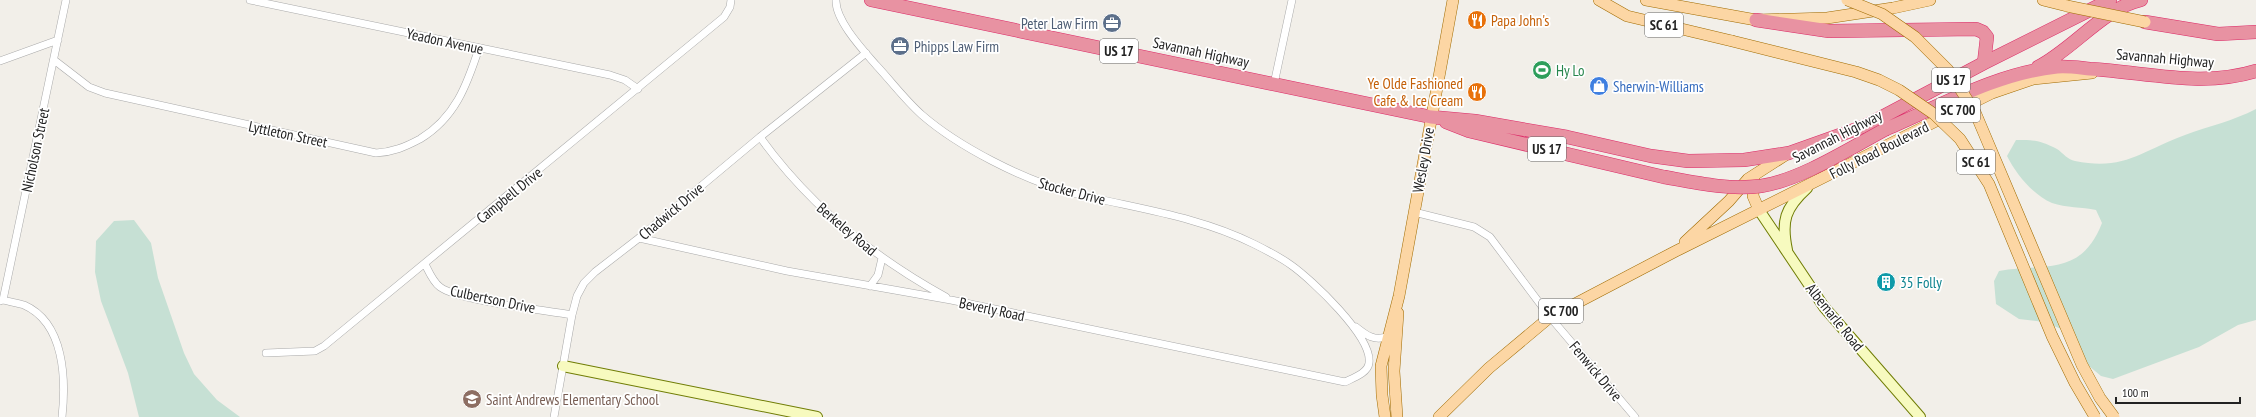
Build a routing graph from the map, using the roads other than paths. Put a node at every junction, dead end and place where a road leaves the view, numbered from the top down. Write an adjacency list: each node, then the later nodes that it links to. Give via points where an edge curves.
1 (66, 0): 18 (street, Nicholson Street)
2 (250, 0): 19 (street, Yeadon Avenue)
3 (730, 0): 28 (street, Campbell Drive, via 730,7 724,17)
4 (836, 0): 20 (street, Stocker Drive, via 837,14)
5 (871, 0): 27 (highway, Savannah Highway / US 17)
6 (1292, 0): 27 (street)
7 (1453, 0): 29 (main road, Wesley Drive)
8 (1599, 0): 65 (main road, SC 61, bridge, via 1627,16 1856,72 1899,90 1934,114 1964,145 1989,184 2052,336)
9 (1646, 0): 15 (main road)
10 (1847, 0): 66 (main road, SC 61, bridge, via 1882,14 1915,37 1948,70 1975,112 2082,365)
11 (1930, 0): 15 (main road, via 1828,18)
12 (2043, 0): 16 (main road, bridge)
13 (2110, 0): 23 (highway, Savannah Highway / US 17)
14 (2141, 0): 26 (highway, via 2121,8 2080,35 2049,61)
15 (1756, 20): 23 (highway, via 1829,31 1976,29 1987,37)
16 (2145, 22): 17 (highway, via 2218,34)
17 (2256, 32)
18 (58, 40): 21 (street, Nicholson Street); 22 (street)
19 (479, 48): 21 (street, Lyttleton Street, via 462,94 452,112 435,130 403,148 376,153 105,93 90,87); 28 (street, Yeadon Avenue, via 610,75 625,80)
20 (866, 53): 30 (street, Chadwick Drive); 48 (street, Stocker Drive, via 922,114 985,156 1028,178 1062,189 1188,219 1255,244 1290,264 1313,283)
21 (54, 60): 41 (street, Nicholson Street)
22 (0, 61)
23 (1984, 62): 31 (highway, Savannah Highway / US 17, via 1865,126)
24 (2114, 70): 25 (highway, Savannah Highway / US 17, via 2203,80); 26 (highway, Savannah Highway / US 17, via 2058,66); 33 (main road, Folly Road Boulevard / SC 700, via 2033,79 1992,93)
25 (2256, 71)
26 (2026, 73): 29 (highway, Savannah Highway / US 17, bridge, via 1990,84 1886,129 1802,173 1762,186 1729,187 1664,176 1469,131)
27 (1274, 84): 29 (highway, Savannah Highway / US 17)
28 (638, 89): 40 (street, Campbell Drive)
29 (1431, 117): 31 (highway, Savannah Highway / US 17, via 1475,121 1567,137 1651,156 1688,160 1744,160); 35 (main road, Wesley Drive)
30 (760, 137): 36 (street, Chadwick Drive); 39 (street, Berkeley Road, via 778,162 827,214)
31 (1789, 153): 32 (main road, Folly Road Boulevard)
32 (1756, 173): 34 (main road, via 1752,184 1753,196); 37 (main road, Folly Road Boulevard / SC 700)
33 (1812, 184): 34 (main road, Folly Road Boulevard / SC 700); 38 (street, via 1790,205 1785,218 1783,231)
34 (1759, 210): 37 (main road, Folly Road Boulevard / SC 700); 38 (street, Albemarle Road)
35 (1414, 212): 43 (main road, Wesley Drive); 47 (street, Fenwick Drive, via 1474,227 1490,237)
36 (639, 238): 42 (street, Beverly Road, via 787,271); 46 (street, Chadwick Drive, via 584,283)
37 (1676, 250): 47 (main road, Folly Road Boulevard / SC 700)
38 (1788, 256): 64 (street, Albemarle Road, via 1825,308)
39 (882, 258): 42 (street, via 878,275); 44 (street, Berkeley Road, via 911,278)
40 (425, 264): 46 (street, Culbertson Drive, via 436,283 447,290 469,297); 50 (street, Campbell Drive, via 315,351)
41 (4, 278): 45 (street, Nicholson Street)
42 (870, 286): 44 (street, Beverly Road)
43 (1399, 296): 49 (main road, Wesley Drive); 53 (main road, Wesley Drive)
44 (951, 300): 52 (street, Beverly Road)
45 (2, 301): 55 (street, via 25,306 43,320 56,341 62,362)
46 (572, 315): 51 (street, Chadwick Drive)
47 (1550, 317): 54 (main road, Folly Road Boulevard / SC 700, via 1489,368); 63 (street, Fenwick Drive)
48 (1350, 324): 49 (street, Stocker Drive, via 1369,337 1382,339); 52 (street, Stocker Drive, via 1363,342 1369,355 1369,364 1366,370)
49 (1388, 336): 58 (main road, Wesley Drive, via 1381,366)
50 (266, 353)
51 (563, 366): 56 (street, Chadwick Drive); 57 (street)
52 (1345, 382)
53 (1394, 394): 59 (main road, Wesley Drive); 60 (main road)
54 (1463, 395): 61 (main road, Folly Road Boulevard / SC 700); 62 (main road, Folly Road Boulevard / SC 700)
55 (62, 417)
56 (554, 417)
57 (817, 417)
58 (1385, 417)
59 (1397, 417)
60 (1406, 417)
61 (1439, 417)
62 (1449, 417)
63 (1635, 417)
64 (1920, 417)
65 (2095, 417)
66 (2114, 417)

